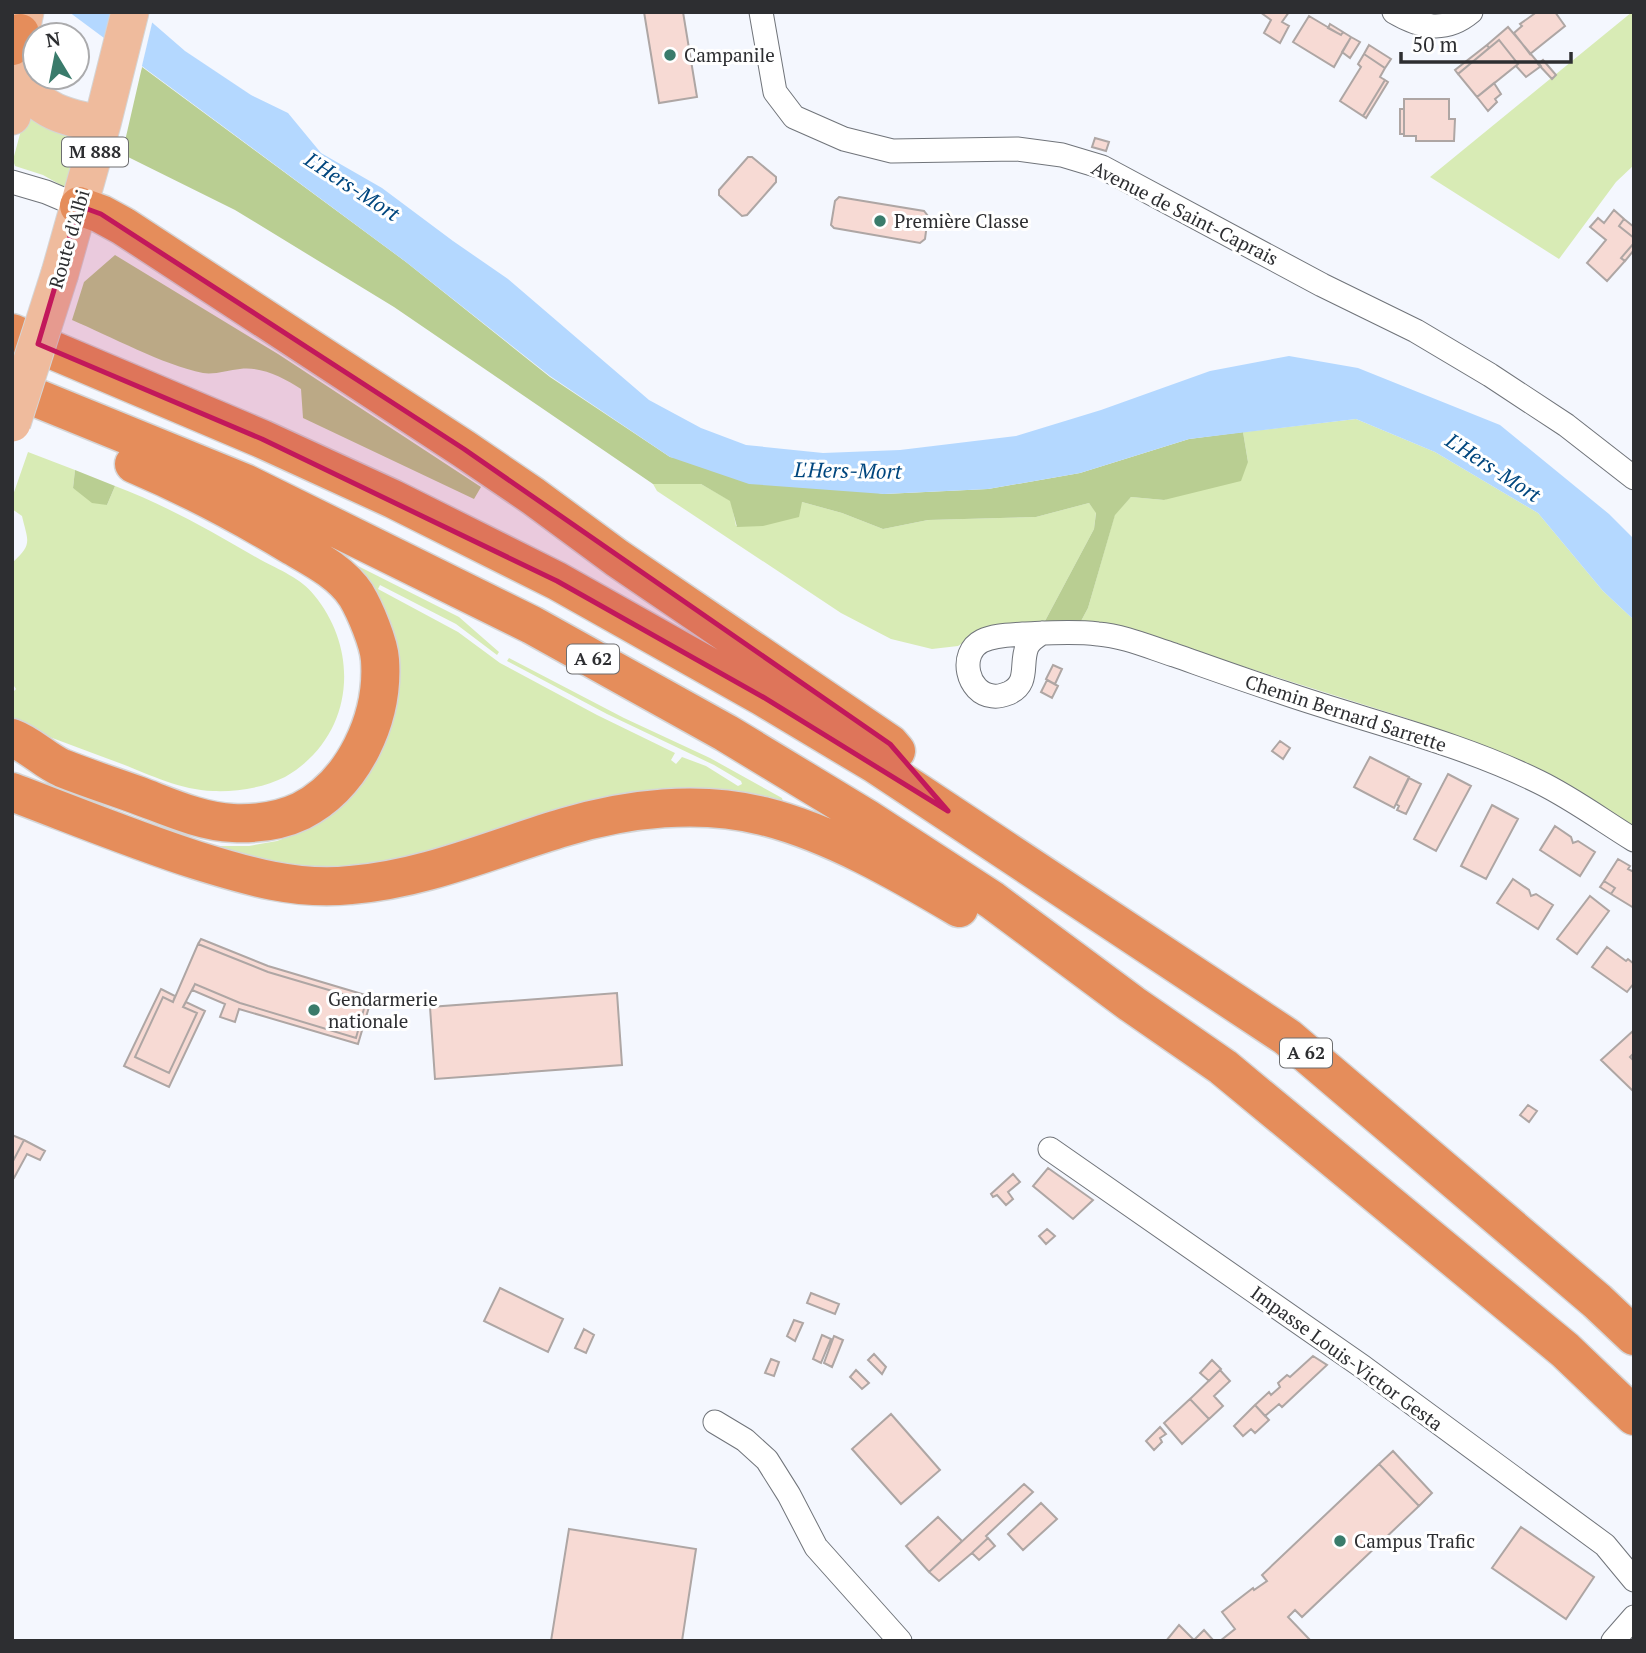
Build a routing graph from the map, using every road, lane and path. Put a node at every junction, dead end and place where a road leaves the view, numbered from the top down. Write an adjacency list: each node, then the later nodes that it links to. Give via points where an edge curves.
1 (130, 12): 6 (main road, Route d'Albi / M 888)
2 (761, 12): 14 (street, Avenue de Saint-Caprais, via 775,92 794,117 844,139 892,151 1017,149 1102,167 1416,331 1566,425)
3 (1394, 12): 4 (street, via 1413,23 1439,27)
4 (1471, 12)
5 (19, 43): 6 (main road, via 31,98 55,113); 7 (main road)
6 (106, 111): 9 (main road, Route d'Albi / M 888)
7 (12, 116)
8 (12, 181): 9 (street)
9 (79, 206): 13 (main road, Route d'Albi / M 888, bridge); 20 (highway, via 123,226 464,449 890,744)
10 (12, 333): 20 (highway, A 62, via 262,439 557,581 763,697)
11 (12, 388): 22 (highway, A 62, via 245,482 532,625 726,733 866,818 992,900)
12 (12, 414): 18 (highway, via 240,514 339,576 356,596 380,657 377,704 352,766 301,811 270,822 231,823 188,814)
13 (12, 423)
14 (1634, 478)
15 (1042, 633): 21 (street, Chemin Bernard Sarrette, via 1124,638 1469,752 1540,783)
16 (12, 738): 18 (highway)
17 (12, 760): 18 (highway)
18 (60, 767)
19 (12, 792): 22 (highway, via 164,850 259,879 303,886 350,886 407,876 617,813 714,809 764,816 889,867)
20 (948, 811): 24 (highway, A 62, via 1287,1037)
21 (1634, 840)
22 (1132, 1004): 25 (highway, A 62, via 1255,1093 1565,1350)
23 (1050, 1149): 27 (street, Impasse Louis-Victor Gesta, via 1363,1367 1605,1545)
24 (1634, 1336)
25 (1634, 1416)
26 (715, 1422): 29 (street, via 766,1460 816,1547)
27 (1634, 1580)
28 (1634, 1617): 30 (street)
29 (900, 1641)
30 (1613, 1641)

